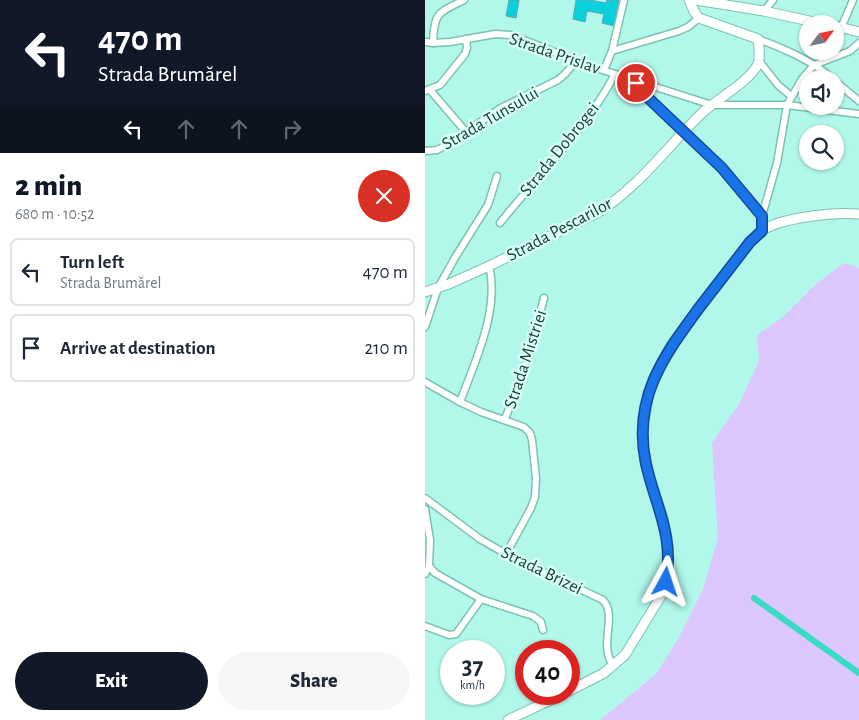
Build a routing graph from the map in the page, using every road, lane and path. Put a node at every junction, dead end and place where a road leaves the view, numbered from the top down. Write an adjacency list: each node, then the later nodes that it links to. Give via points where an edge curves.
1 (464, 0): 16 (street, via 437,17 433,26)
2 (624, 0): 18 (street)
3 (689, 0): 9 (street)
4 (696, 0): 7 (street)
5 (770, 0): 7 (street)
6 (853, 0): 8 (street)
7 (764, 11): 10 (street)
8 (844, 16)
9 (699, 18): 14 (street); 18 (street, via 679,31)
10 (799, 19)
11 (844, 28): 12 (street)
12 (859, 32)
13 (466, 39): 16 (street, Strada Prislav); 19 (street, Strada Prislav, via 511,35); 27 (street, via 465,54 440,85)
14 (758, 40): 20 (street); 21 (street, via 781,47)
15 (425, 42): 16 (street, Strada Prislav)
16 (433, 44)
17 (859, 44): 21 (street)
18 (612, 50): 22 (street)
19 (576, 61): 22 (street, Strada Prislav); 33 (street, Strada Tunsului, via 558,80 501,108)
20 (759, 61): 28 (street); 31 (street, Strada Pescarilor, via 753,71)
21 (814, 65): 23 (street); 28 (street)
22 (604, 70): 24 (street, Strada Prislav)
23 (821, 70)
24 (615, 74): 25 (street, Strada Prislav); 39 (street, Strada Dobrogei, via 573,137)
25 (634, 80): 31 (street, Strada Prislav); 34 (street)
26 (844, 88): 29 (street)
27 (428, 91): 33 (street)
28 (791, 96): 30 (street)
29 (859, 101)
30 (787, 105): 31 (street, Strada Prislav); 32 (street, Strada Prislav); 38 (street, via 777,163)
31 (711, 106): 34 (street, Strada Pescarilor)
32 (859, 114)
33 (466, 132): 35 (street, Strada Tunsului, via 437,150)
34 (684, 132): 38 (street, via 733,180); 41 (street, Strada Pescarilor, via 638,181 610,205)
35 (425, 151)
36 (497, 176): 42 (street, via 488,205)
37 (859, 214): 40 (street, via 828,213)
38 (762, 216): 40 (street)
39 (501, 223)
40 (762, 231): 57 (street, via 671,345 651,384 643,443 651,484 663,518 668,568 661,596 625,655)
41 (489, 266): 42 (street, Strada Pescarilor); 47 (street, via 492,286 490,308)
42 (437, 288): 43 (street, Strada Pescarilor); 45 (street)
43 (425, 292)
44 (545, 298): 48 (street, Strada Mistriei, via 529,356)
45 (425, 326)
46 (425, 382): 47 (street)
47 (460, 402): 48 (street)
48 (505, 419): 51 (street, via 530,433 536,488 531,508)
49 (425, 498): 51 (street, Strada Brizei)
50 (425, 508): 52 (street, via 430,540)
51 (506, 554): 57 (street, Strada Brizei, via 603,600 608,609 606,647)
52 (429, 566): 53 (street); 54 (street, via 435,573)
53 (425, 574)
54 (481, 599): 55 (street, via 456,634 449,635); 56 (street, via 533,616 541,622)
55 (425, 626)
56 (543, 630)
57 (613, 666): 58 (street)
58 (580, 686)
59 (540, 705): 60 (street)
60 (508, 720)

